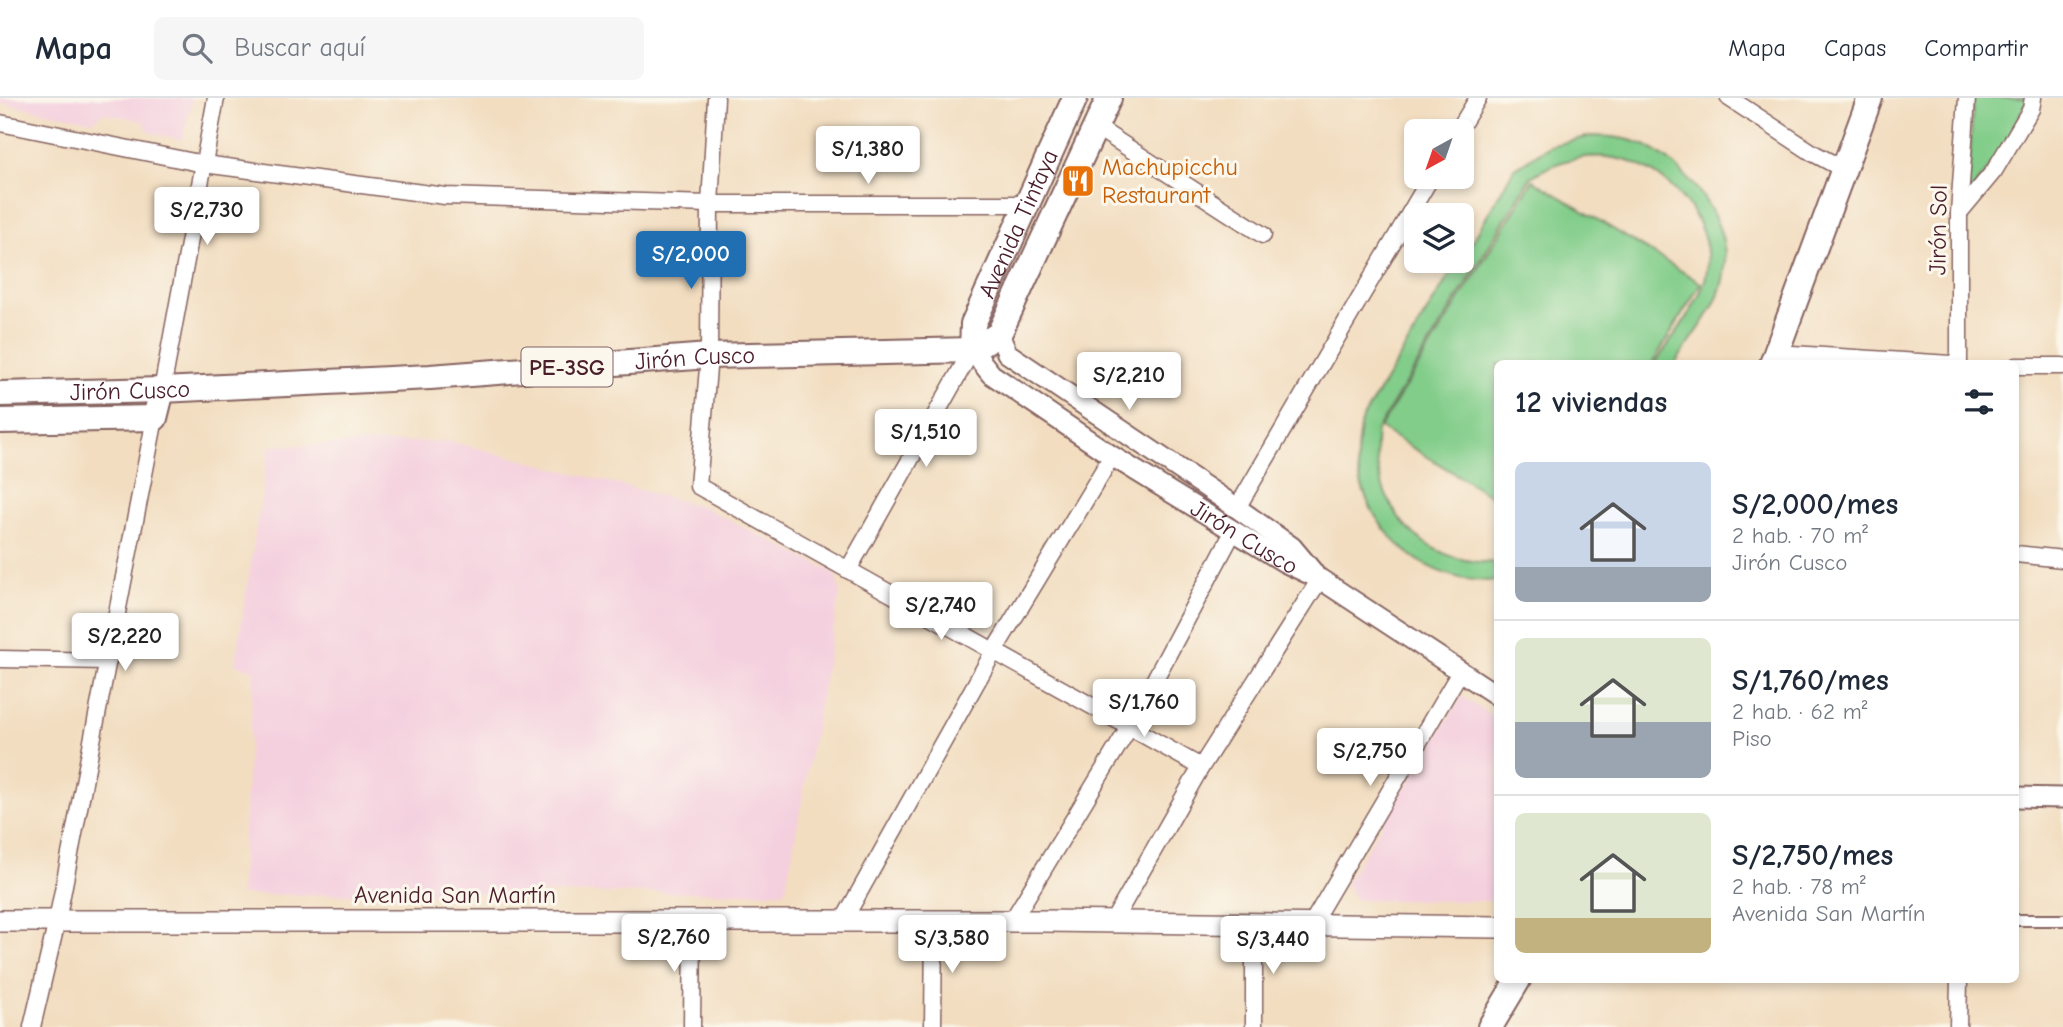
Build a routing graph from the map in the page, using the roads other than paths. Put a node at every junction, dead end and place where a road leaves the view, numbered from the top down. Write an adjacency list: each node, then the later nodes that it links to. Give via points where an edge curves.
1 (216, 98): 13 (street)
2 (716, 98): 16 (street)
3 (1075, 98): 17 (main road, Avenida Tintaya)
4 (1110, 98): 12 (main road, Avenida Tintaya)
5 (1478, 98): 10 (street)
6 (1728, 98): 14 (street)
7 (1870, 98): 14 (main road)
8 (1966, 98): 18 (street, Jirón Sol)
9 (2033, 98): 18 (street, via 1994,171)
10 (1465, 119)
11 (0, 122): 13 (street)
12 (1096, 127): 19 (street); 20 (main road, Avenida Tintaya)
13 (204, 164): 16 (street, via 445,196); 28 (street)
14 (1843, 169): 23 (main road)
15 (1424, 189): 33 (street)
16 (710, 204): 17 (street); 22 (street)
17 (1026, 204): 21 (main road, Avenida Tintaya, via 973,324)
18 (1959, 213): 25 (street, Jirón Sol)
19 (1263, 235)
20 (999, 334): 21 (main road, PE-3SG); 33 (street, Jirón Cusco, via 1007,353)
21 (972, 350): 22 (main road, Jirón Cusco / PE-3SG); 32 (street, Jirón Cusco, via 991,374); 37 (street)
22 (709, 356): 28 (main road, Jirón Cusco / PE-3SG, via 430,377); 37 (street, via 698,486)
23 (1774, 358): 24 (street)
24 (1833, 360)
25 (1959, 360)
26 (2019, 366): 27 (street)
27 (2063, 366)
28 (162, 390): 29 (main road, Jirón Cusco / PE-3SG); 30 (main road)
29 (0, 394)
30 (155, 418): 31 (main road, Jirón Cusco); 41 (street)
31 (0, 421)
32 (1112, 456): 34 (street, Jirón Cusco); 39 (street)
33 (1237, 508): 38 (street, Jirón Cusco, via 1292,547)
34 (1233, 532): 38 (street, Jirón Cusco); 44 (street)
35 (2019, 554): 36 (street)
36 (2063, 559)
37 (848, 570): 39 (street)
38 (1320, 579): 42 (street, Jirón Cusco); 45 (street)
39 (994, 651): 44 (street); 54 (street)
40 (0, 659): 41 (street)
41 (108, 661): 51 (street)
42 (1461, 672): 43 (street, Jirón Cusco); 57 (street)
43 (1494, 693)
44 (1130, 726): 45 (street); 53 (street)
45 (1201, 767): 56 (street)
46 (2019, 797): 47 (street)
47 (2063, 798)
48 (2019, 920): 49 (street)
49 (2063, 920)
50 (0, 921): 51 (main road, Avenida San Martín)
51 (57, 921): 52 (main road, Avenida San Martín); 62 (street)
52 (693, 921): 54 (main road, Avenida San Martín); 63 (street)
53 (1012, 921): 55 (main road, Avenida San Martín); 56 (main road, Avenida San Martín)
54 (843, 922): 55 (main road, Avenida San Martín)
55 (934, 923): 64 (street)
56 (1112, 923): 58 (main road, Avenida San Martín)
57 (1312, 923): 58 (main road, Avenida San Martín); 59 (main road, Avenida San Martín)
58 (1254, 924): 65 (street)
59 (1494, 927)
60 (1516, 983): 66 (main road)
61 (1958, 983): 67 (street)
62 (32, 1027)
63 (692, 1027)
64 (933, 1027)
65 (1254, 1027)
66 (1490, 1027)
67 (1958, 1027)

